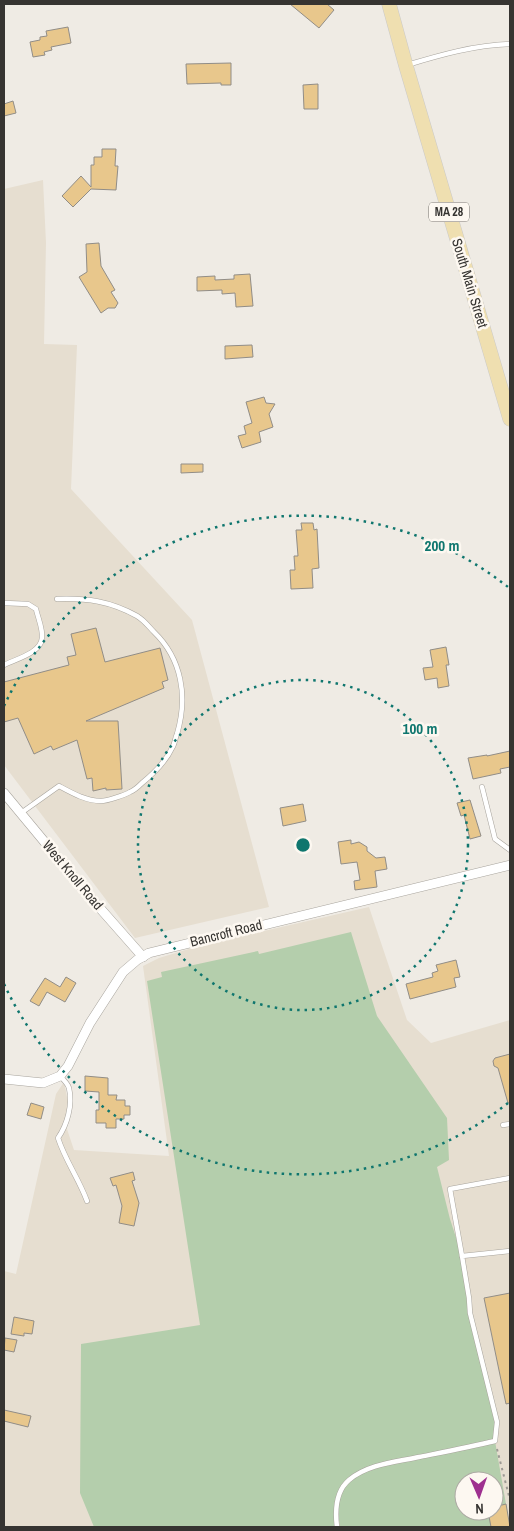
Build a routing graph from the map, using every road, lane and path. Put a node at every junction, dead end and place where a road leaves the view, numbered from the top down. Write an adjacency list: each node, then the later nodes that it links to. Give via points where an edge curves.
1 (389, 4): 3 (main road, South Main Street / MA 28)
2 (510, 44): 3 (lane, via 443,54)
3 (406, 66): 4 (main road, South Main Street / MA 28)
4 (510, 419)
5 (57, 599): 10 (lane, via 100,601 139,617 162,639 176,663 183,690 183,707 172,748 153,774 130,793 102,801 80,797 59,786)
6 (4, 603): 7 (lane, via 28,604 36,610 42,636 41,645 34,651)
7 (4, 665)
8 (482, 787): 11 (lane, via 494,840)
9 (4, 793): 10 (street, West Knoll Road)
10 (21, 813): 13 (street, West Knoll Road)
11 (510, 850)
12 (510, 865): 13 (street, Bancroft Road, via 197,940)
13 (143, 956): 14 (street, Bancroft Road, via 123,972)
14 (60, 1076): 15 (street, via 43,1082); 19 (lane, via 69,1087 70,1108 58,1138)
15 (4, 1079)
16 (510, 1124): 17 (lane)
17 (503, 1125)
18 (510, 1178): 21 (lane, via 450,1188)
19 (87, 1201)
20 (510, 1251): 21 (lane)
21 (462, 1256): 22 (lane, via 470,1313 497,1422)
22 (495, 1441): 23 (path); 24 (lane, via 380,1465 356,1476 340,1493)
23 (510, 1500)
24 (337, 1527)

